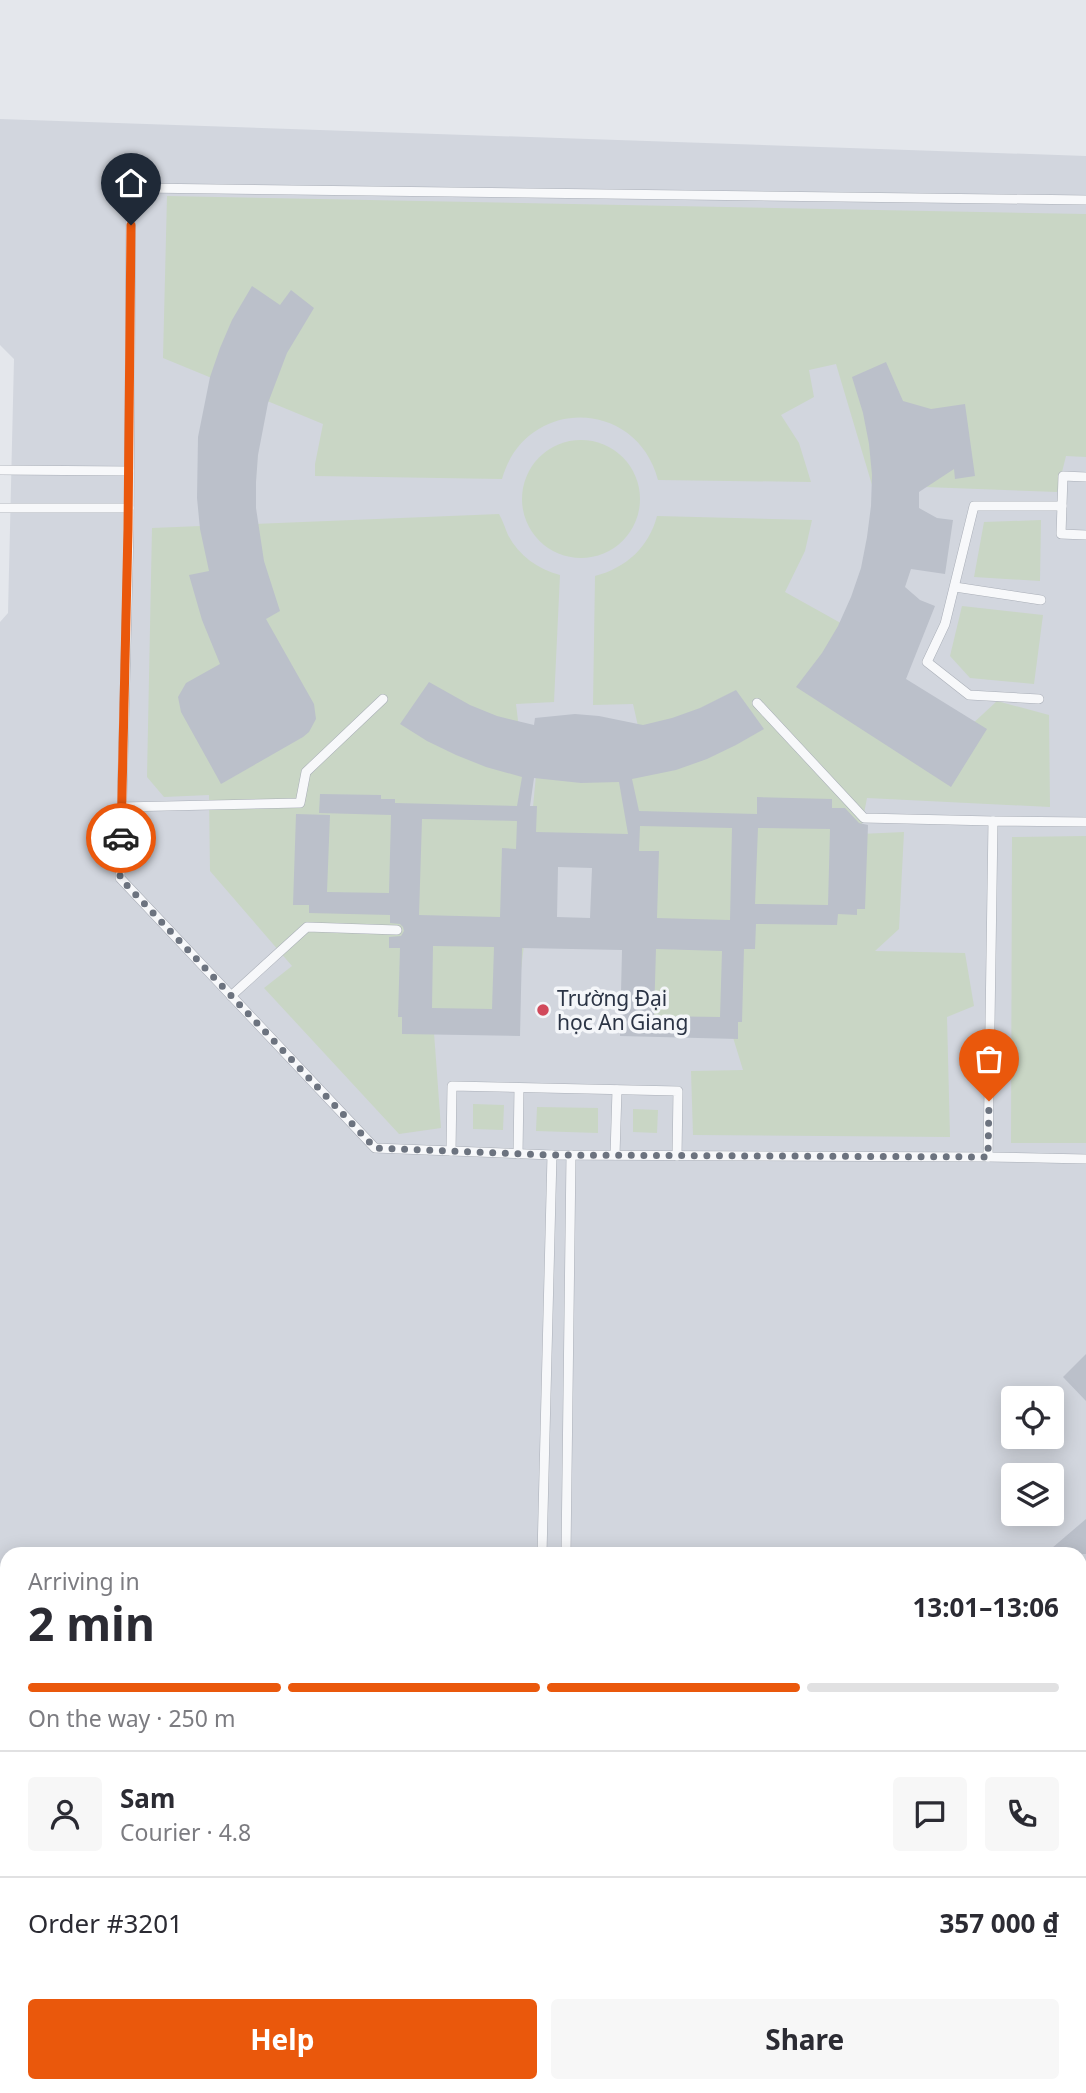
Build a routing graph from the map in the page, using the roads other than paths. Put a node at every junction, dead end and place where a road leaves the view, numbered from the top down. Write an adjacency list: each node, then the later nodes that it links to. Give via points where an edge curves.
1 (1086, 200): 3 (lane, via 141,188 131,198)
2 (0, 470): 3 (lane)
3 (129, 471): 7 (lane)
4 (1086, 477): 5 (lane, via 1063,476)
5 (1062, 506): 8 (lane, via 1061,534); 9 (lane, via 974,506)
6 (0, 508): 7 (lane)
7 (129, 508): 14 (lane)
8 (1086, 534)
9 (954, 587): 10 (lane); 12 (lane, via 945,624 927,662 969,695)
10 (1041, 600)
11 (383, 699): 14 (lane, via 306,772 300,803)
12 (1039, 699)
13 (757, 703): 15 (lane, via 864,818)
14 (121, 807): 18 (lane, via 120,878)
15 (993, 821): 16 (lane); 27 (lane)
16 (1086, 822)
17 (397, 930): 18 (lane, via 307,927)
18 (231, 996): 21 (lane, via 375,1148)
19 (519, 1088): 20 (lane); 21 (lane, via 452,1086); 22 (lane)
20 (617, 1090): 25 (lane); 26 (lane, via 678,1091)
21 (451, 1151): 22 (lane)
22 (518, 1154): 23 (lane)
23 (552, 1155): 24 (lane); 29 (lane)
24 (571, 1155): 25 (lane); 30 (lane)
25 (615, 1155): 26 (lane)
26 (677, 1156): 27 (lane)
27 (988, 1157): 28 (lane)
28 (1086, 1159)
29 (542, 1547)
30 (566, 1547)

